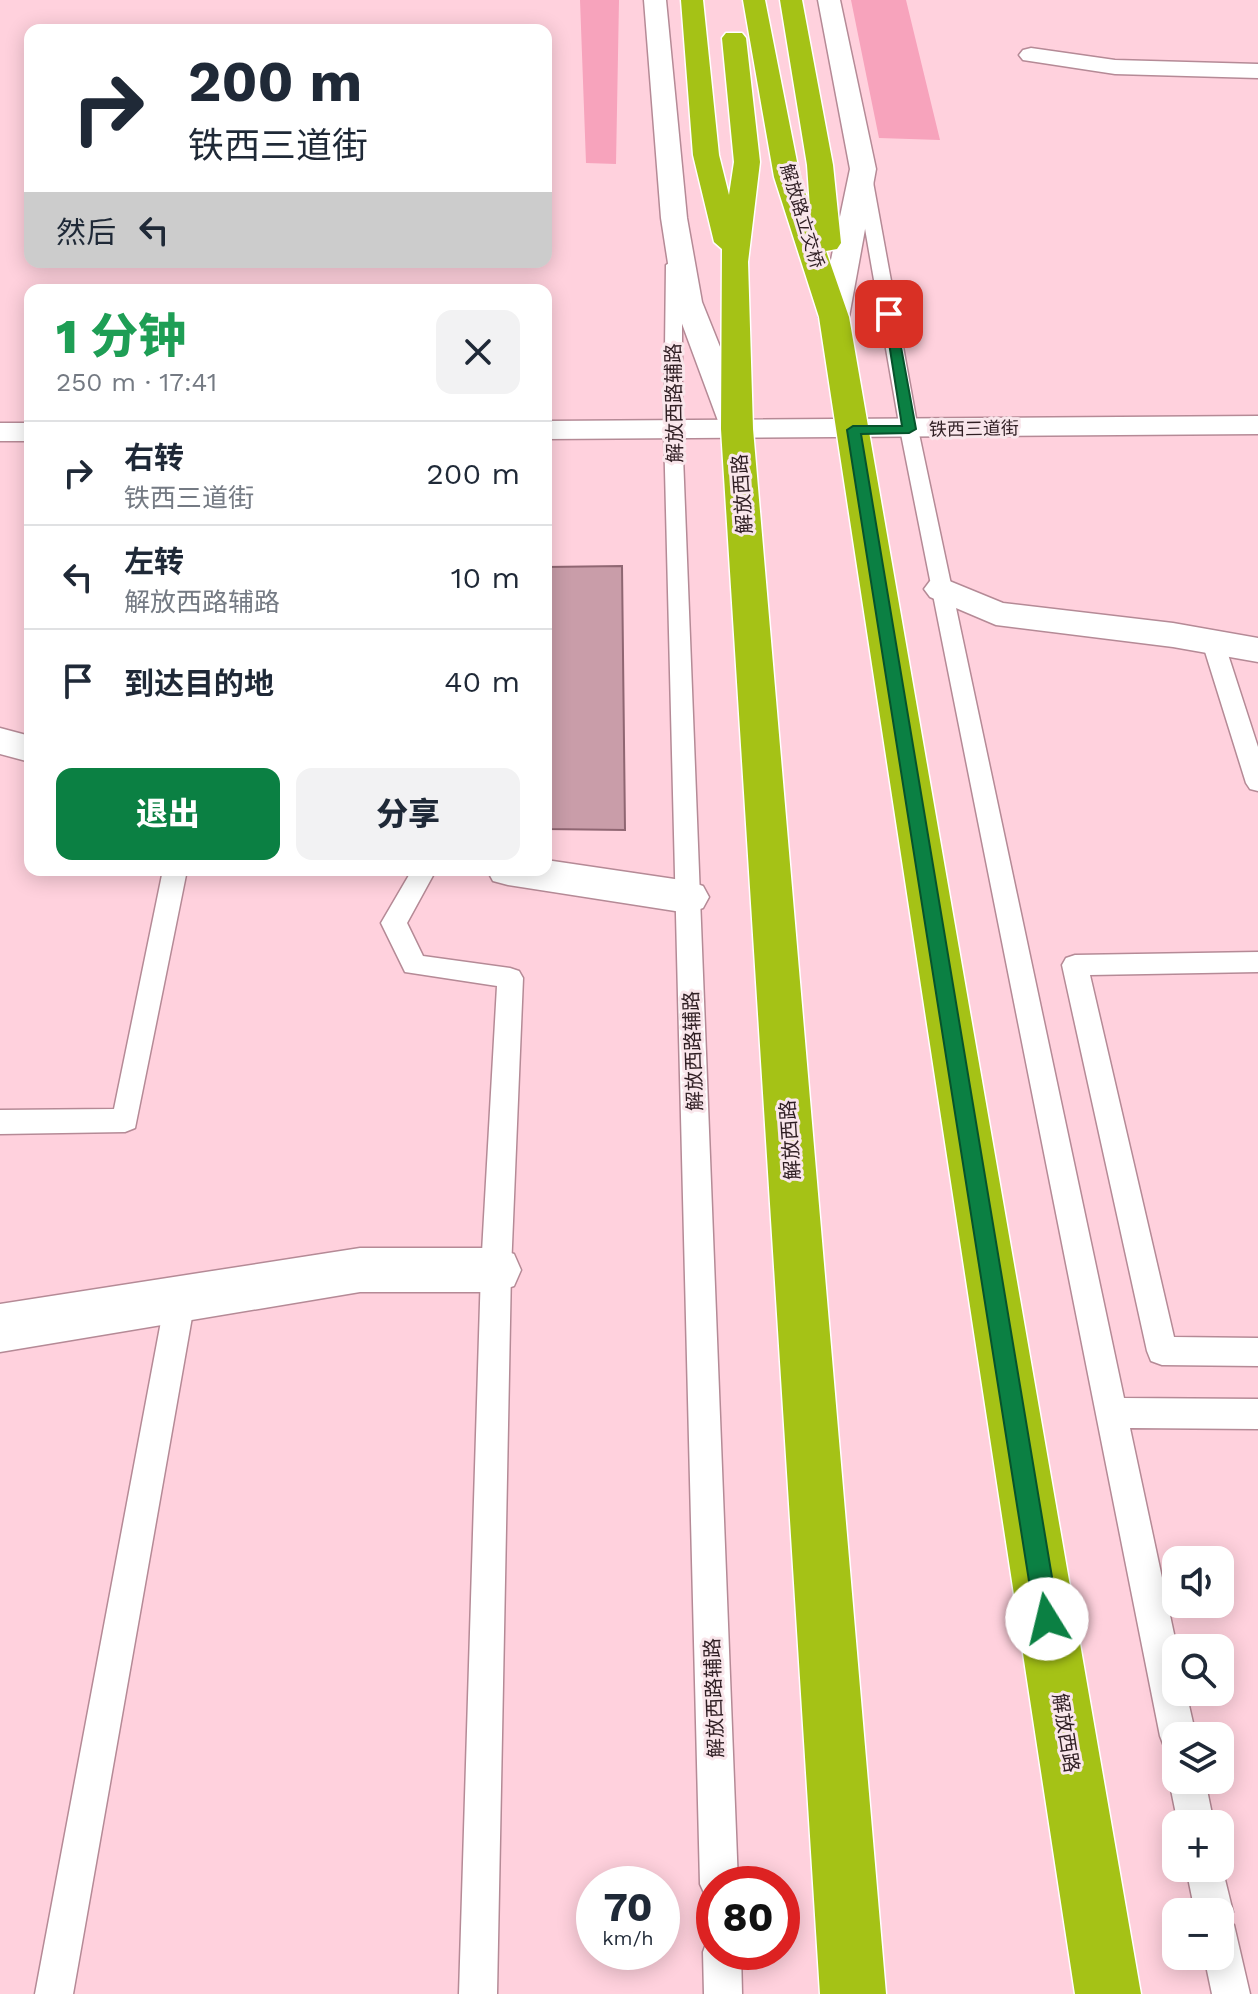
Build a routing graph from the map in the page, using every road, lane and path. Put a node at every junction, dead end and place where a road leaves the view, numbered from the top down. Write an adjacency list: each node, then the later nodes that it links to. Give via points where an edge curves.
1 (655, 0): 10 (street)
2 (692, 0): 11 (highway, via 706,155)
3 (730, 0): 11 (highway, 解放路立交桥, via 747,162)
4 (754, 0): 12 (highway, 解放路立交桥, via 787,177)
5 (791, 0): 12 (highway, via 820,165)
6 (829, 0): 9 (street)
7 (1031, 55): 8 (street, via 1115,67)
8 (1258, 71)
9 (863, 169): 12 (street); 15 (lane)
10 (674, 218): 14 (street, via 688,302); 17 (lane, 解放西路辅路)
11 (734, 262): 14 (highway, 解放路立交桥)
12 (834, 317): 18 (highway, 解放路立交桥)
13 (1258, 425): 15 (street, 铁西三道街)
14 (737, 429): 17 (street, 铁西三道街); 18 (street, 铁西三道街); 46 (highway, 解放西路)
15 (909, 429): 18 (street, 铁西三道街); 21 (lane)
16 (552, 430): 17 (street, 铁西三道街)
17 (673, 430): 30 (lane, 解放西路辅路)
18 (853, 430): 47 (highway, 解放西路)
19 (0, 432): 20 (street)
20 (24, 432)
21 (942, 589): 22 (street, via 996,614); 37 (lane)
22 (1213, 642): 23 (street); 26 (lane)
23 (1258, 650)
24 (0, 741): 25 (street)
25 (24, 747)
26 (1258, 783)
27 (174, 876): 32 (lane, via 125,1120)
28 (421, 876): 33 (lane, via 394,923 414,965 510,978)
29 (548, 876): 30 (street)
30 (688, 897): 40 (lane, 解放西路辅路)
31 (1258, 962): 36 (lane, via 1075,965 1162,1351)
32 (0, 1122)
33 (496, 1270): 34 (street, via 360,1270); 44 (lane)
34 (180, 1300): 35 (street); 43 (lane)
35 (0, 1328)
36 (1258, 1352)
37 (1112, 1413): 38 (lane); 39 (lane)
38 (1258, 1414)
39 (1175, 1722)
40 (718, 1866)
41 (722, 1970): 45 (lane)
42 (1226, 1970): 48 (lane)
43 (54, 1994)
44 (478, 1994)
45 (723, 1994)
46 (853, 1994)
47 (1108, 1994)
48 (1231, 1994)

